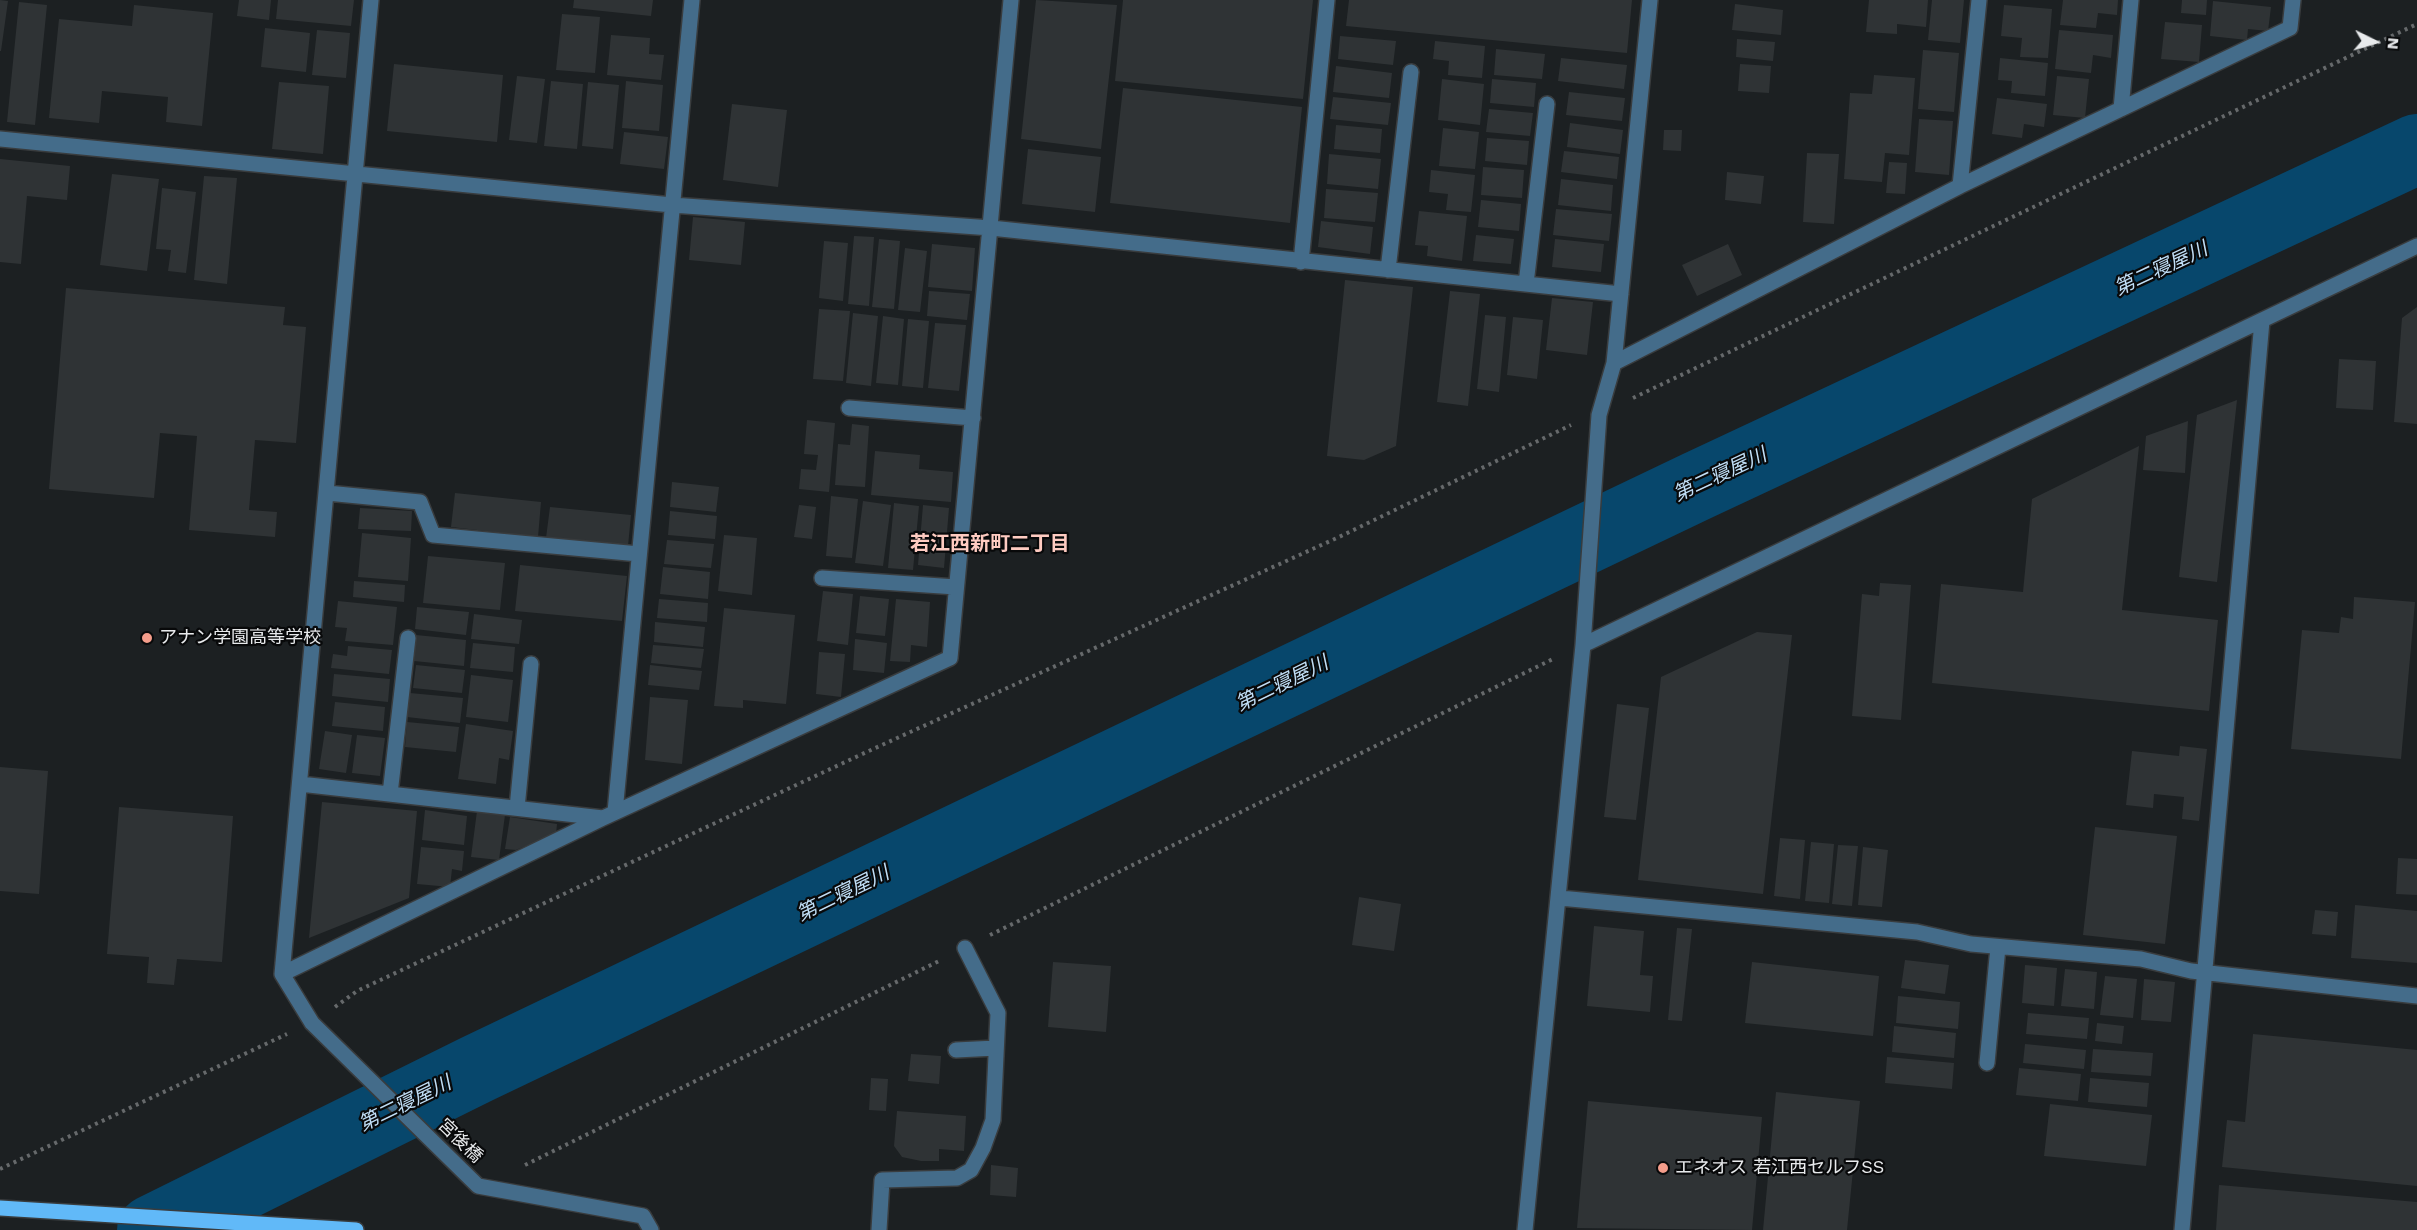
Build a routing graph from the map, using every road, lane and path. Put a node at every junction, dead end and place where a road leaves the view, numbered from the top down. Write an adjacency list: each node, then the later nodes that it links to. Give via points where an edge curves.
1 (371, 0): 14 (street)
2 (693, 0): 16 (street)
3 (1011, 0): 17 (street)
4 (1327, 0): 19 (street)
5 (1650, 0): 22 (street)
6 (1979, 0): 15 (street)
7 (2131, 0): 12 (street)
8 (2293, 0): 12 (street, via 2290,28)
9 (2417, 24): 26 (path)
10 (1411, 72): 20 (street)
11 (1547, 104): 21 (street)
12 (2121, 109): 15 (street)
13 (0, 139): 14 (street)
14 (356, 174): 16 (street); 28 (street)
15 (1960, 186): 24 (street)
16 (672, 205): 17 (street); 29 (street)
17 (991, 228): 19 (street); 27 (street)
18 (2417, 246): 23 (street)
19 (1301, 262): 20 (street)
20 (1388, 270): 21 (street)
21 (1526, 284): 22 (street)
22 (1621, 294): 24 (street)
23 (2262, 321): 33 (street); 42 (street)
24 (1614, 363): 26 (street)
25 (849, 408): 27 (street)
26 (1599, 415): 33 (street); 45 (path, via 1554,431 1338,537 368,986)
27 (973, 418): 31 (street)
28 (327, 493): 29 (street, via 420,502 433,535); 35 (street)
29 (639, 555): 38 (street)
30 (822, 578): 31 (street)
31 (957, 587): 38 (street, via 950,658)
32 (408, 638): 36 (street)
33 (1583, 645): 39 (street); 41 (path)
34 (531, 664): 37 (street)
35 (300, 784): 36 (street); 43 (street)
36 (390, 794): 37 (street)
37 (517, 808): 38 (street)
38 (609, 815): 43 (street)
39 (1560, 898): 40 (street, via 1917,932); 55 (street)
40 (1998, 947): 42 (street, via 2141,959); 48 (street)
41 (965, 948): 46 (street, via 998,1013); 49 (path)
42 (2205, 973): 44 (street); 56 (street)
43 (282, 975): 45 (street, 宮後橋)
44 (2417, 996)
45 (312, 1023): 50 (path); 53 (street, 宮後橋, via 478,1186 643,1216)
46 (996, 1048): 47 (street); 54 (street, via 993,1120 971,1170 957,1178 882,1180)
47 (956, 1050)
48 (1987, 1063)
49 (521, 1166)
50 (0, 1169)
51 (0, 1208): 52 (main road)
52 (356, 1230)
53 (651, 1230)
54 (879, 1230)
55 (1525, 1230)
56 (2182, 1230)

